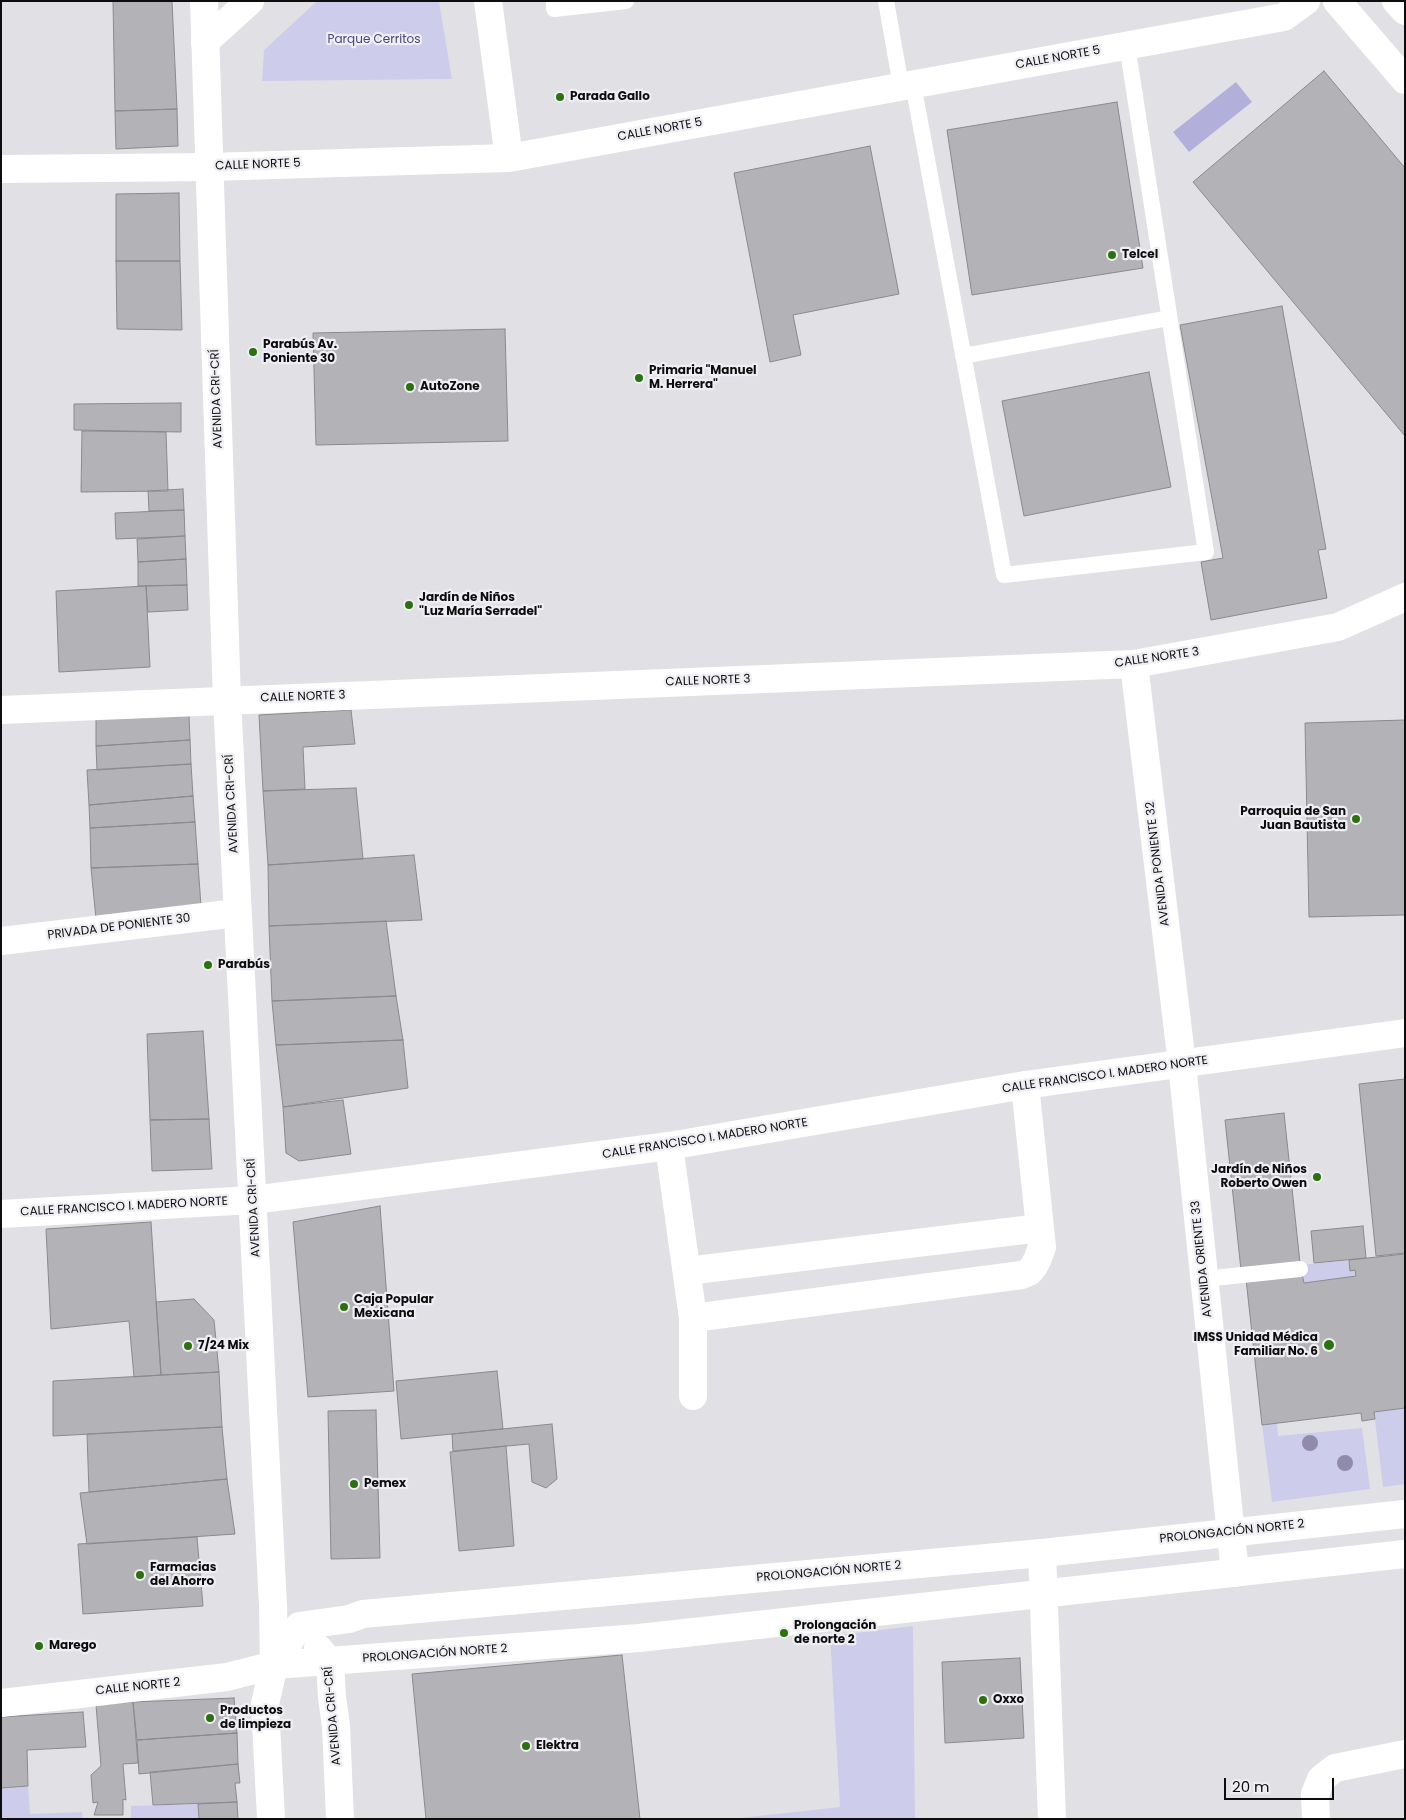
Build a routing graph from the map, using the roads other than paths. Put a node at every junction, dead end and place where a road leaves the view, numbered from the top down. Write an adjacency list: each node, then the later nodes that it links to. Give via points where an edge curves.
1 (204, 1): 11 (street, AVENIDA CRI-CRÍ)
2 (250, 1): 11 (street)
3 (488, 1): 15 (street)
4 (554, 1): 5 (lane, via 554,9)
5 (626, 1)
6 (886, 1): 14 (lane)
7 (1306, 1): 12 (street, CALLE NORTE 5, via 1284,17)
8 (1337, 1): 13 (street)
9 (1396, 1): 10 (street)
10 (1405, 11)
11 (205, 42): 16 (street, AVENIDA CRI-CRÍ)
12 (1127, 46): 14 (street, CALLE NORTE 5); 18 (lane)
13 (1405, 80)
14 (907, 85): 15 (street, CALLE NORTE 5); 19 (lane)
15 (509, 158): 16 (street, CALLE NORTE 5)
16 (209, 167): 17 (street, CALLE NORTE 5); 22 (street, AVENIDA CRI-CRÍ)
17 (1, 169)
18 (1169, 318): 19 (lane); 19 (lane, via 1206,552 1004,575)
19 (963, 356)
20 (1405, 597): 21 (street, CALLE NORTE 3, via 1338,627)
21 (1134, 664): 22 (street, CALLE NORTE 3); 27 (street, AVENIDA PONIENTE 32)
22 (228, 700): 23 (street, CALLE NORTE 3); 24 (street, AVENIDA CRI-CRÍ)
23 (1, 710)
24 (237, 913): 25 (street, PRIVADA DE PONIENTE 30); 30 (street, AVENIDA CRI-CRÍ)
25 (1, 941)
26 (1405, 1033): 27 (street, CALLE FRANCISCO I. MADERO NORTE)
27 (1182, 1064): 28 (street, CALLE FRANCISCO I. MADERO NORTE); 35 (street, AVENIDA ORIENTE 33)
28 (1025, 1085): 29 (street, CALLE FRANCISCO I. MADERO NORTE); 32 (street)
29 (669, 1146): 30 (street, CALLE FRANCISCO I. MADERO NORTE); 34 (street)
30 (254, 1200): 31 (street, CALLE FRANCISCO I. MADERO NORTE); 44 (street, AVENIDA CRI-CRÍ)
31 (1, 1214)
32 (1040, 1228): 34 (street); 36 (street, via 1042,1247 1038,1258 1029,1272 1022,1275)
33 (1300, 1269): 35 (lane)
34 (687, 1271): 36 (street)
35 (1204, 1279): 39 (street, AVENIDA ORIENTE 33)
36 (693, 1318): 37 (street)
37 (693, 1396)
38 (1405, 1514): 39 (street, PROLONGACIÓN NORTE 2)
39 (1230, 1532): 40 (street, PROLONGACIÓN NORTE 2); 42 (street, AVENIDA ORIENTE 33)
40 (1042, 1553): 43 (street); 45 (street, PROLONGACIÓN NORTE 2, via 363,1614)
41 (1405, 1554): 42 (street, PROLONGACIÓN NORTE 2)
42 (1235, 1573): 43 (street, PROLONGACIÓN NORTE 2)
43 (1044, 1593): 46 (street, PROLONGACIÓN NORTE 2, via 639,1638); 52 (street)
44 (273, 1606): 45 (street, AVENIDA CRI-CRÍ); 47 (street, AVENIDA CRI-CRÍ)
45 (299, 1626): 46 (street, AVENIDA CRI-CRÍ); 47 (street)
46 (330, 1662): 47 (street, PROLONGACIÓN NORTE 2); 51 (street, AVENIDA CRI-CRÍ)
47 (274, 1664): 48 (street, CALLE NORTE 2, via 227,1677); 50 (street, AVENIDA CRI-CRÍ, via 265,1704)
48 (1, 1703)
49 (1405, 1754): 53 (street, via 1335,1768 1321,1779 1315,1794)
50 (271, 1819)
51 (340, 1819)
52 (1052, 1819)
53 (1316, 1819)

